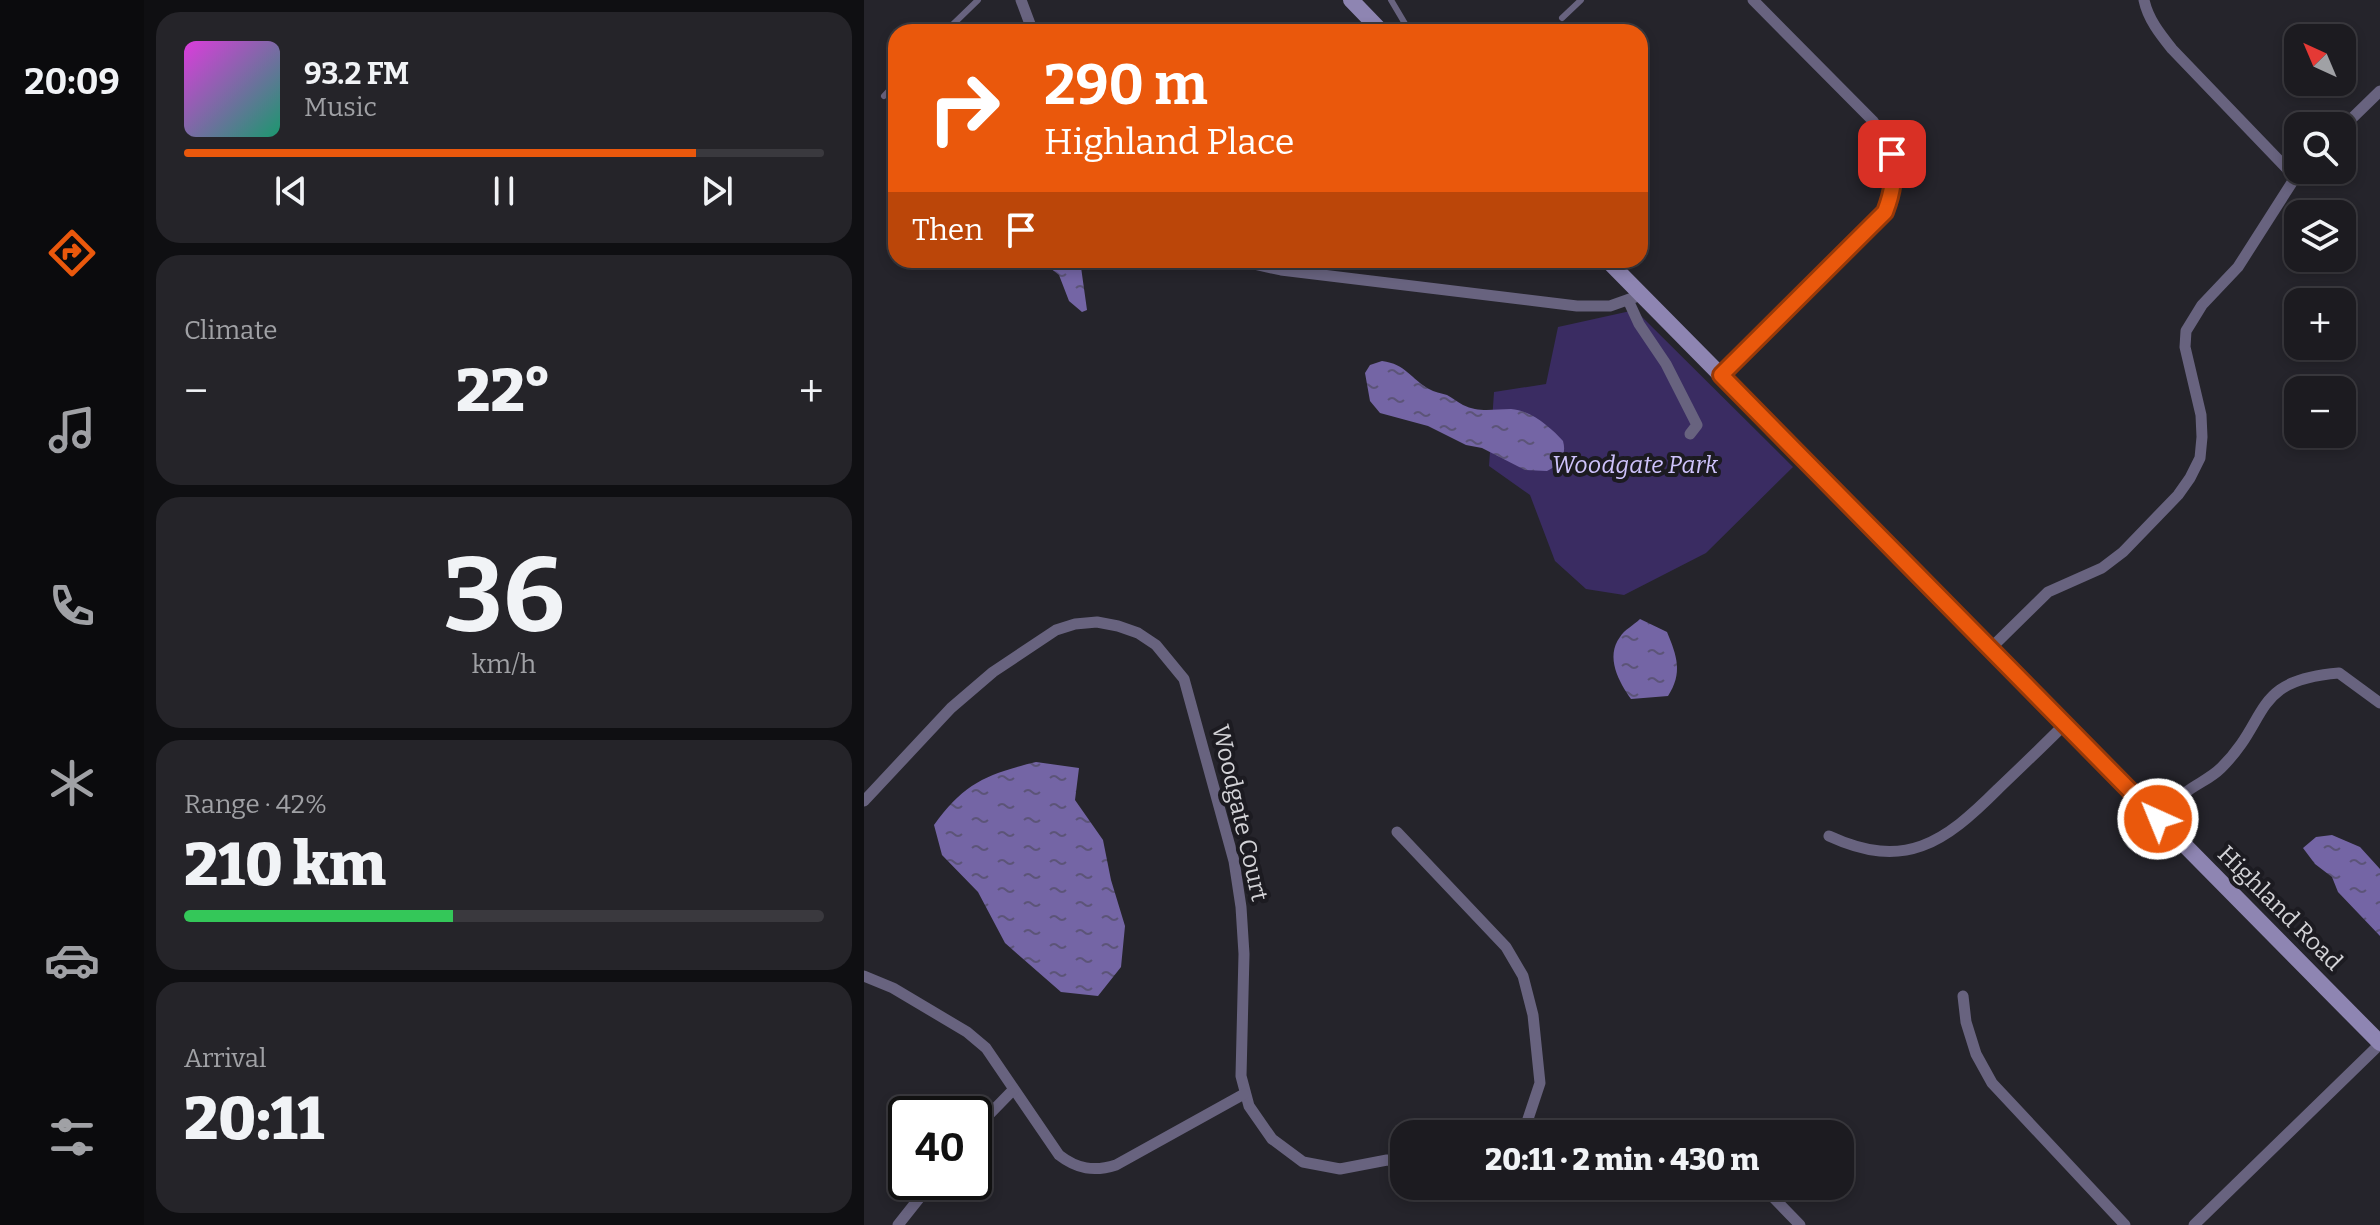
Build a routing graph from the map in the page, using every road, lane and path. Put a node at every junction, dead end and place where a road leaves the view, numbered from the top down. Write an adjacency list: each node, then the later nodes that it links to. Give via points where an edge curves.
1 (978, 0): 9 (lane)
2 (1021, 0): 10 (street)
3 (1351, 0): 11 (street)
4 (1391, 0): 12 (lane)
5 (1581, 0): 8 (lane)
6 (1753, 0): 22 (street, via 1873,121 1892,154 1895,174 1885,212)
7 (2144, 0): 17 (street, via 2172,49)
8 (1562, 18)
9 (953, 24)
10 (1030, 24)
11 (1374, 24)
12 (1405, 24)
13 (2380, 91): 16 (street)
14 (888, 92): 15 (lane)
15 (884, 96)
16 (2356, 114)
17 (2284, 160)
18 (2292, 184): 24 (street, via 2238,267 2186,331 2202,437 2190,478 2123,552 2102,568 2048,592)
19 (1272, 268): 21 (street, via 1577,306 1610,306)
20 (1613, 268): 21 (street, Highland Road)
21 (1635, 297): 22 (street, Highland Road); 23 (street, via 1639,324 1697,425)
22 (1721, 375): 24 (street, Highland Road)
23 (1690, 434)
24 (1990, 649): 26 (street, Highland Road)
25 (2380, 703): 28 (street, via 2339,673 2291,682 2260,710 2229,760)
26 (2065, 724): 28 (street, Highland Road); 30 (street, via 1970,817 1927,845 1877,852)
27 (864, 801): 35 (street, Woodgate Court, via 951,708 1056,630 1097,622 1138,633 1156,645 1184,679 1234,861 1244,954)
28 (2158, 819): 33 (street, Highland Road)
29 (1397, 832): 37 (street, via 1506,947 1523,976 1540,1083)
30 (1829, 836)
31 (864, 976): 34 (street, via 967,1032 986,1048)
32 (1963, 996): 43 (street, via 1976,1054 1992,1083)
33 (2380, 1044): 44 (street)
34 (1013, 1090): 35 (street, via 1059,1155 1071,1165 1101,1170); 36 (street)
35 (1244, 1094): 38 (street, via 1272,1139 1303,1162 1340,1169)
36 (992, 1112)
37 (1528, 1120)
38 (1390, 1160)
39 (918, 1200): 41 (street)
40 (1776, 1200): 42 (street)
41 (898, 1225)
42 (1800, 1225)
43 (2125, 1225)
44 (2194, 1225)

